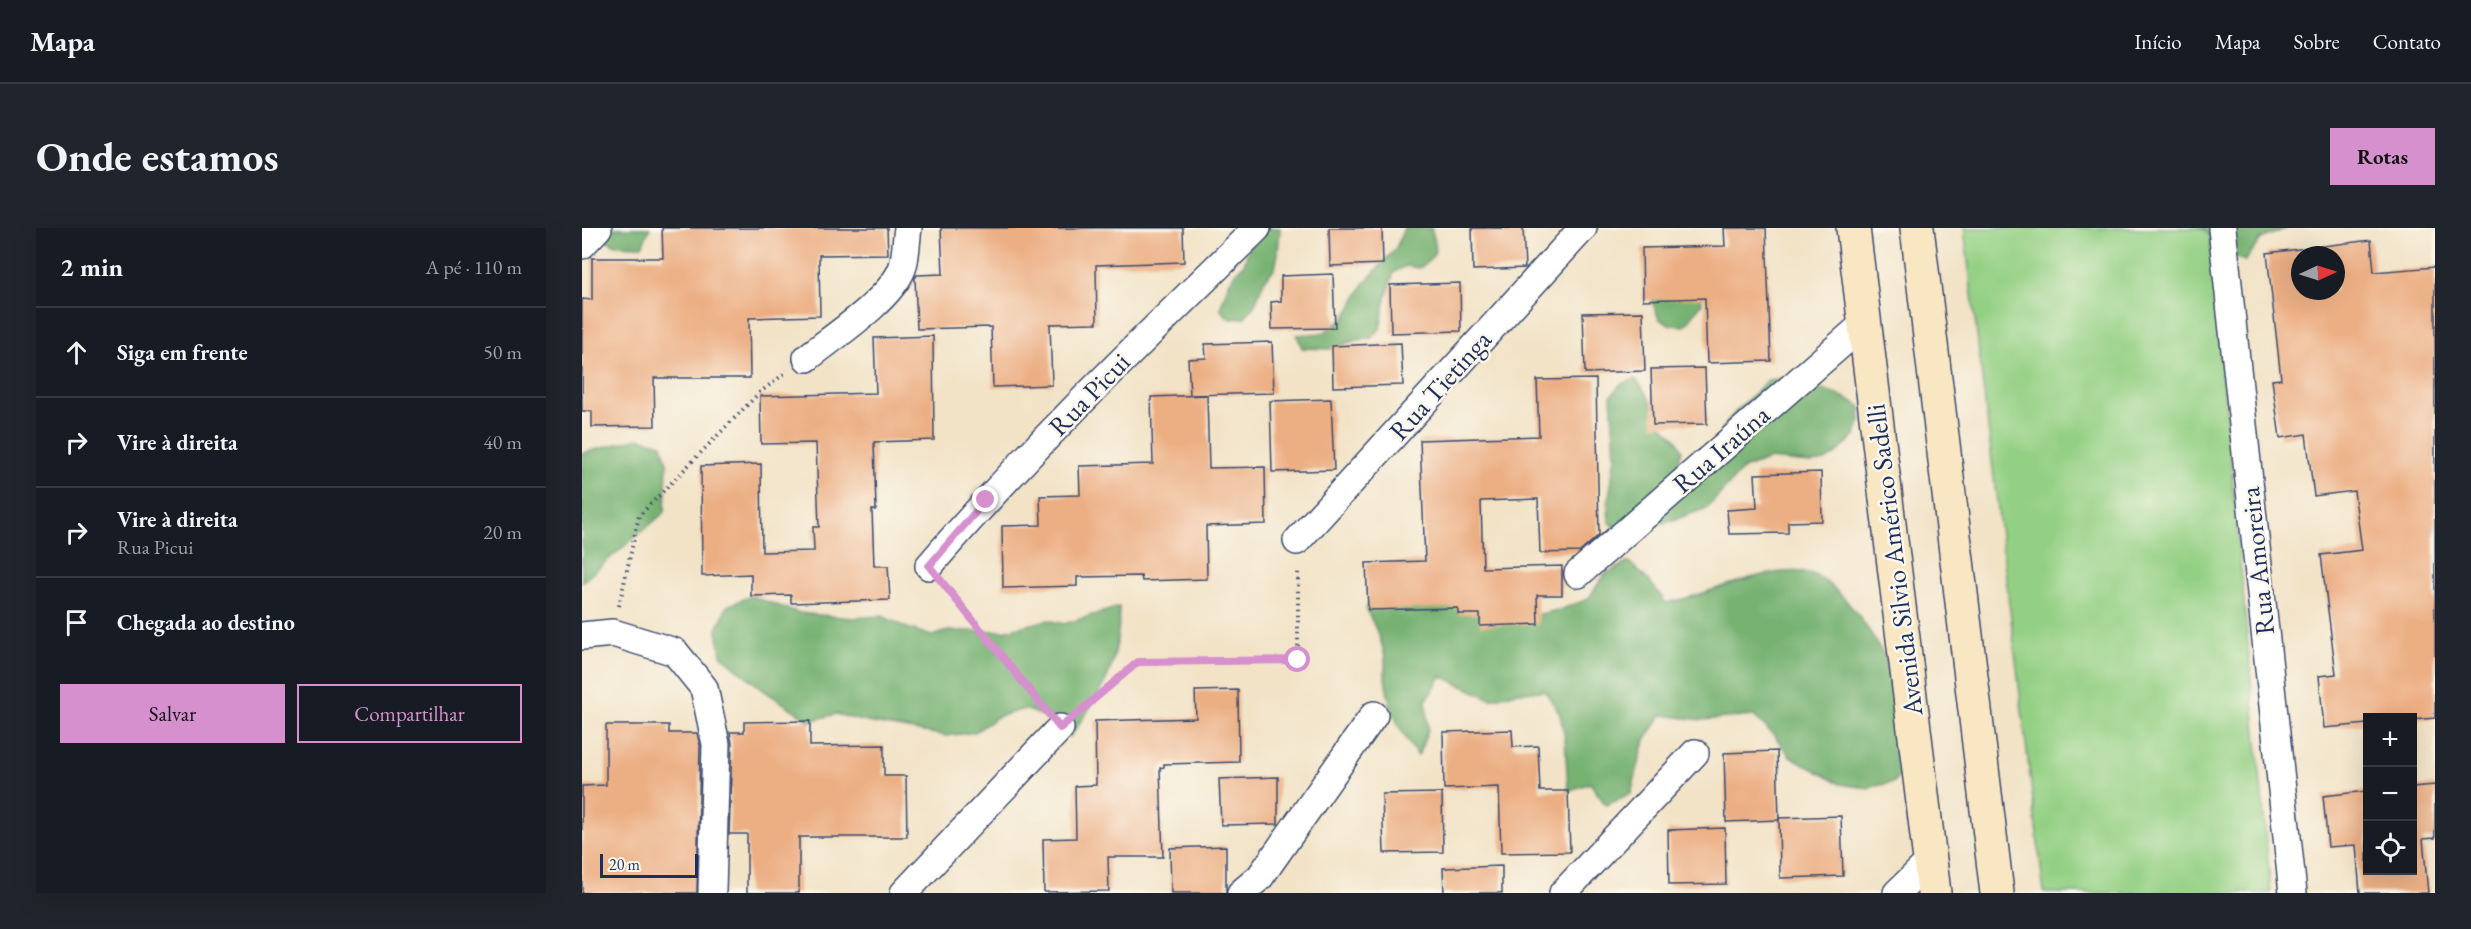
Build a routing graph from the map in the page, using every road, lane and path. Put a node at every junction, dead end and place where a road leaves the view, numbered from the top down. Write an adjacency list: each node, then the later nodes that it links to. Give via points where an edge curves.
1 (598, 228): 8 (street)
2 (908, 228): 10 (street, via 902,269 888,289)
3 (1257, 228): 12 (street, Rua Picui, via 986,500)
4 (1583, 228): 11 (street, Rua Tietinga)
5 (1853, 228): 9 (main road, Avenida Silvio Américo Sadelli)
6 (1917, 228): 26 (main road)
7 (2222, 228): 27 (street, Rua Amoreira)
8 (582, 245)
9 (1865, 323): 13 (street, Rua Iraúna); 19 (main road, Avenida Silvio Américo Sadelli)
10 (807, 358): 14 (path, via 759,393 639,516)
11 (1297, 541): 17 (path, via 1298,660 1138,662)
12 (929, 566): 17 (path)
13 (1578, 574)
14 (613, 633): 15 (street); 20 (street, via 675,652 704,688 716,744)
15 (582, 636)
16 (1374, 715): 22 (street, via 1260,877)
17 (1060, 728): 21 (street)
18 (1695, 753): 23 (street)
19 (1930, 861): 24 (street); 25 (main road, Avenida Silvio Américo Sadelli)
20 (711, 891)
21 (904, 893)
22 (1241, 893)
23 (1563, 893)
24 (1897, 893)
25 (1934, 893)
26 (1997, 893)
27 (2293, 893)

